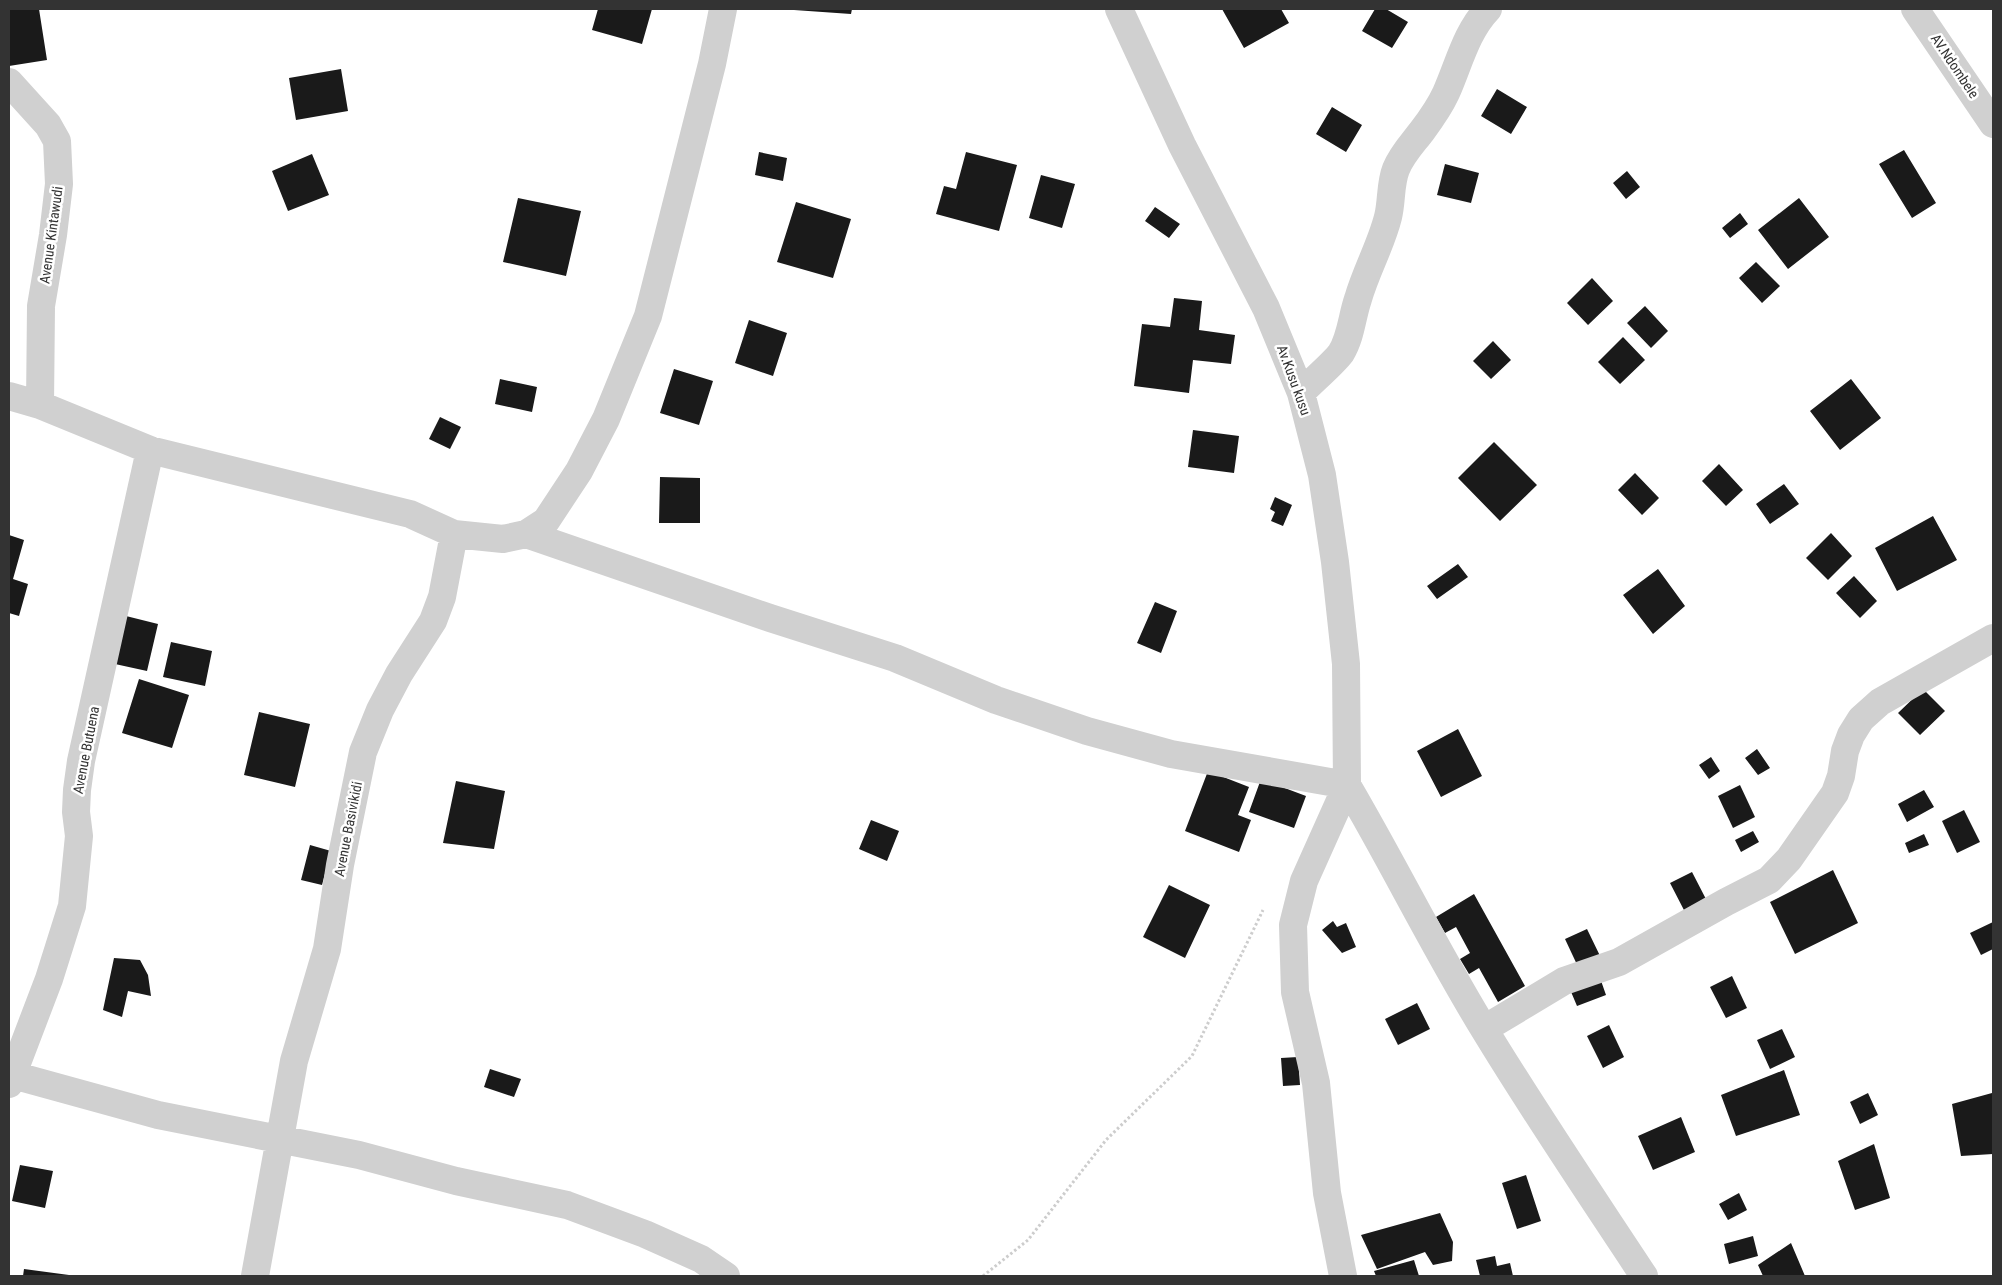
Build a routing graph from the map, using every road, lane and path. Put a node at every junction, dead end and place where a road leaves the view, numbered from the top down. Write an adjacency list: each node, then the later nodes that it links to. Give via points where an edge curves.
1 (723, 9): 12 (street, via 648,316 606,419 579,471 546,521)
2 (1119, 9): 7 (street, Av.Kusu kusu, via 1182,145 1266,308)
3 (1488, 9): 7 (street, via 1469,35 1442,101 1396,168 1383,236 1357,299 1341,353)
4 (1915, 9): 6 (street, AV.Ndombele)
5 (9, 82): 9 (street, Avenue Kintawudi, via 57,141 59,184 41,306)
6 (1993, 124)
7 (1301, 393): 14 (street, Av.Kusu kusu, via 1322,475 1335,562 1346,664)
8 (9, 396): 9 (street)
9 (40, 405): 10 (street)
10 (150, 450): 11 (street, via 410,514); 17 (street, Avenue Butuena, via 76,790 79,836 72,906 49,979)
11 (454, 534): 12 (street, via 503,539); 18 (street, Avenue Basivikidi, via 442,597 433,621 399,674 363,752 327,949 294,1061)
12 (526, 534): 14 (street, via 895,658 996,700 1087,731 1171,754)
13 (1993, 638): 16 (street, via 1880,702 1861,719 1851,735 1835,792 1789,859 1768,880 1619,962 1564,981)
14 (1347, 785): 16 (street); 22 (street, via 1304,881 1293,925 1295,992 1316,1083 1328,1193)
15 (1264, 907): 21 (path, via 1192,1056 1106,1140 1028,1240)
16 (1484, 1029): 23 (street)
17 (10, 1077): 18 (street, via 158,1115)
18 (279, 1137): 19 (street, Avenue Basivikidi); 20 (street, via 566,1205 645,1234 701,1259)
19 (255, 1276)
20 (726, 1276)
21 (982, 1276)
22 (1343, 1276)
23 (1644, 1276)

